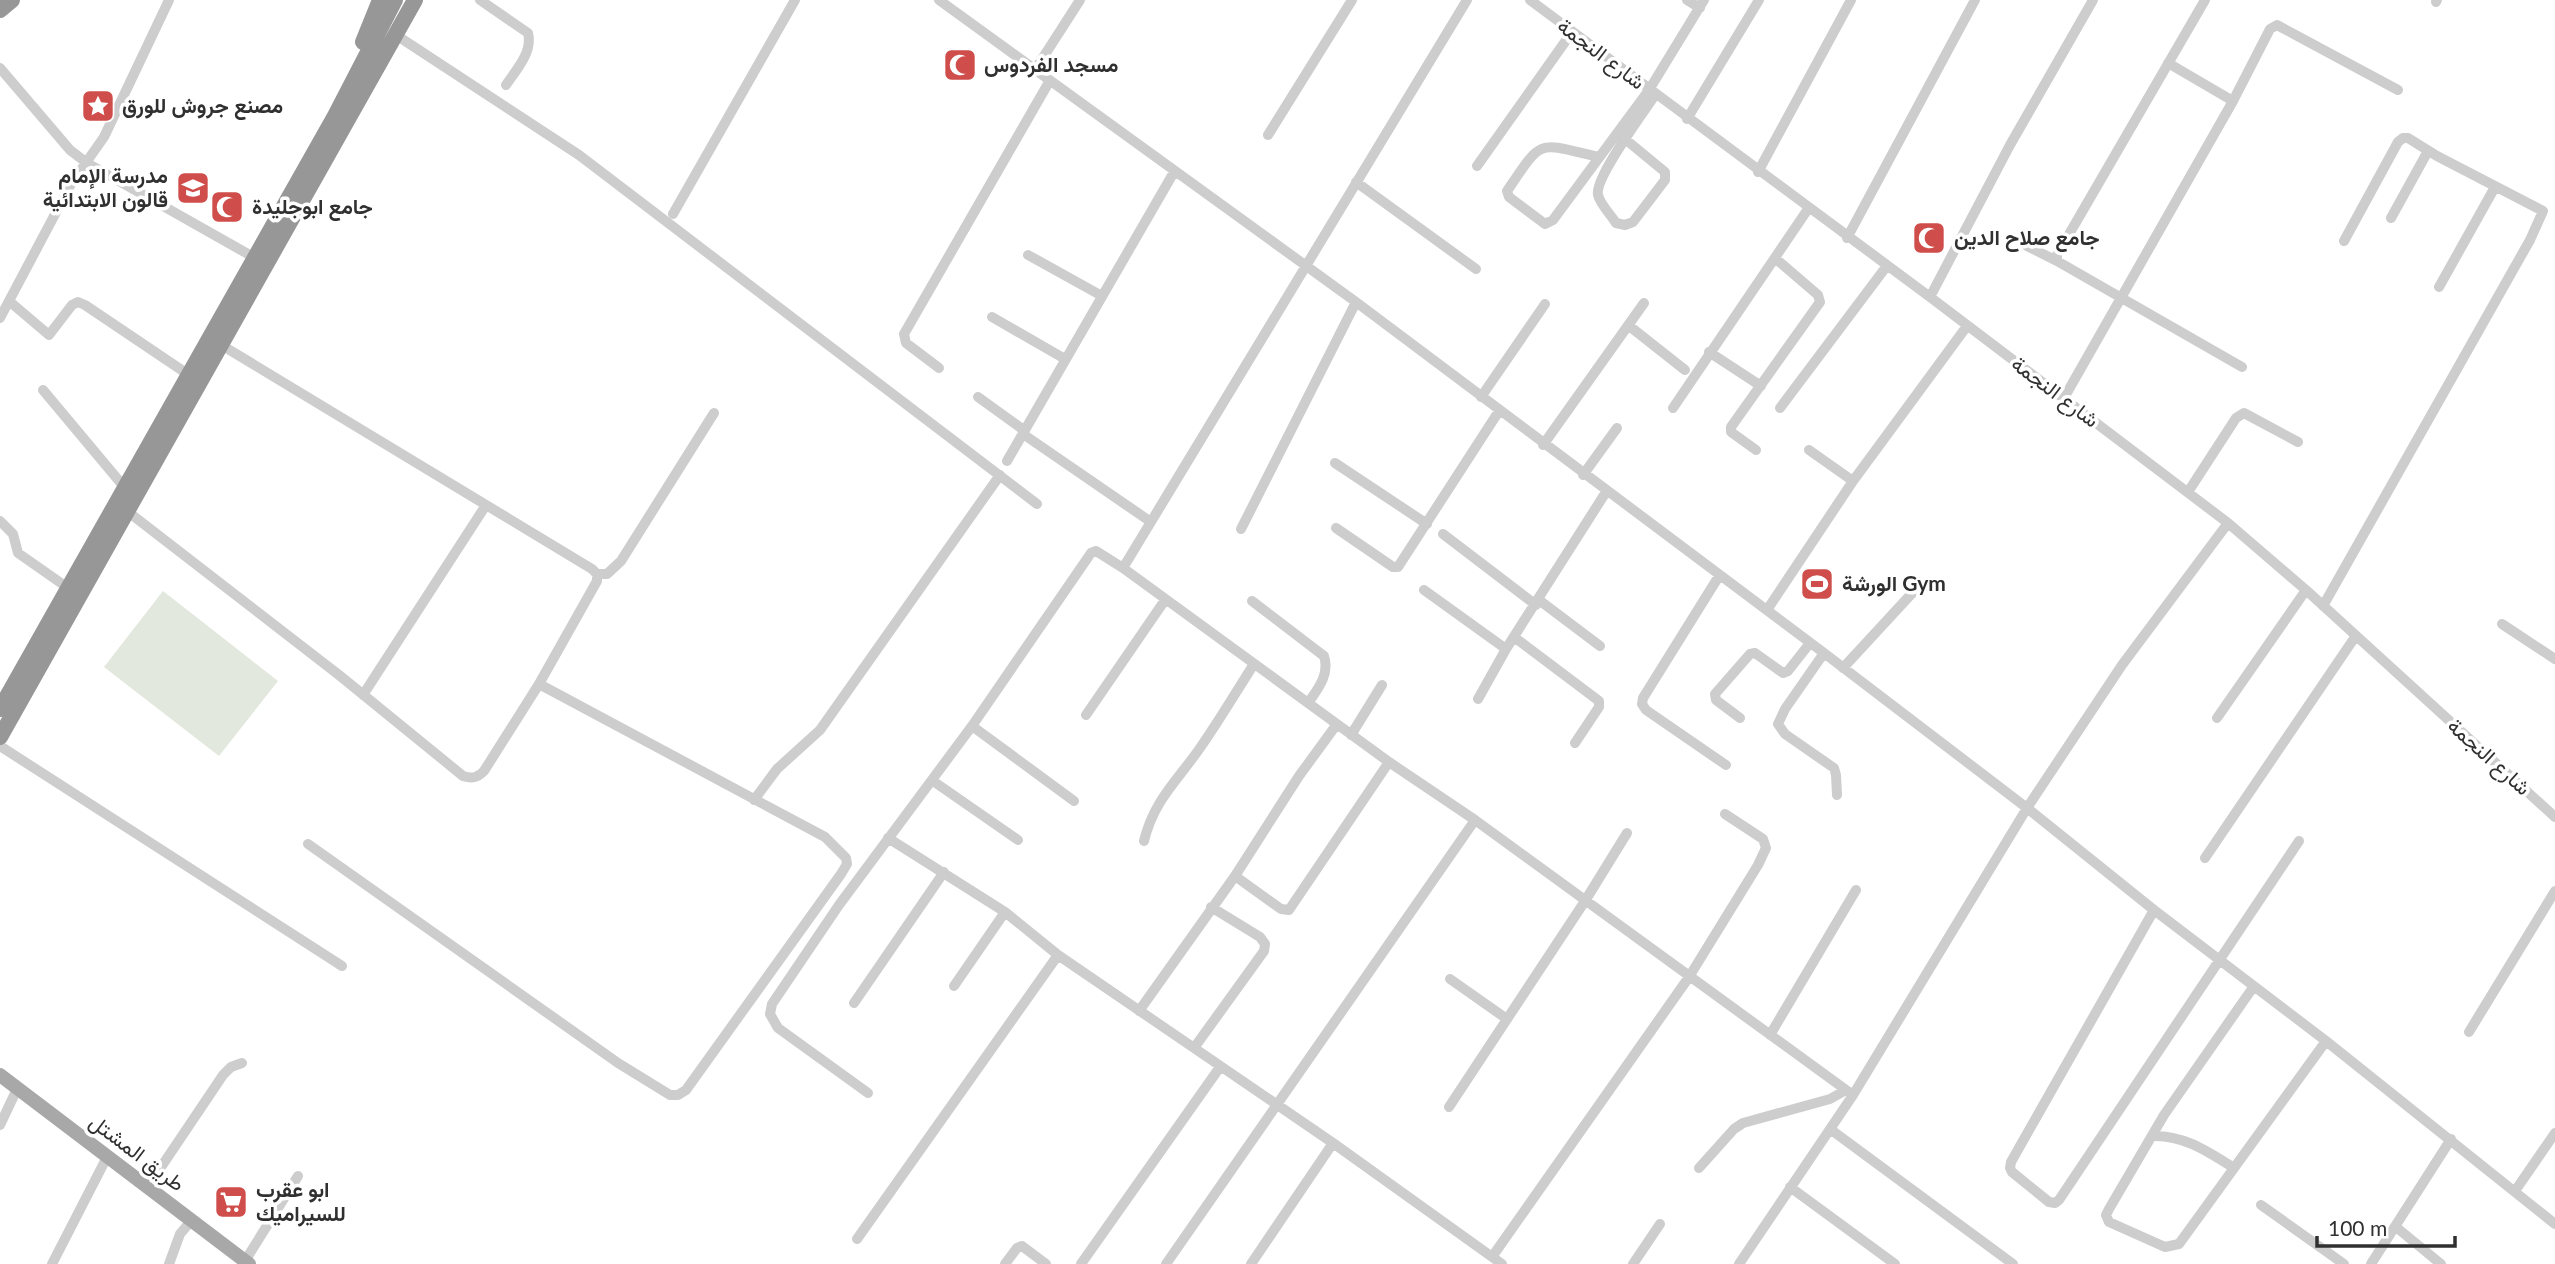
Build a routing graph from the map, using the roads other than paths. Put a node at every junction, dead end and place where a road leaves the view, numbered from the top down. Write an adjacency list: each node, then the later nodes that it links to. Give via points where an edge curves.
1 (12, 0): 20 (highway)
2 (169, 0): 37 (street, via 104,137)
3 (380, 0): 34 (highway, via 322,127)
4 (395, 0): 34 (highway)
5 (480, 0): 27 (street, via 528,33 528,49)
6 (795, 0): 44 (street)
7 (939, 0): 25 (street)
8 (1080, 0): 25 (street)
9 (1352, 0): 32 (street)
10 (1467, 0): 41 (street)
11 (1530, 0): 21 (street, شارع النجمة)
12 (1687, 0): 19 (street)
13 (1759, 0): 31 (street)
14 (1851, 0): 40 (street)
15 (1975, 0): 46 (street)
16 (2093, 0): 58 (street)
17 (2205, 0): 23 (street)
18 (417, 2): 22 (highway)
19 (1702, 4): 29 (street)
20 (0, 10)
21 (1572, 32): 29 (street, شارع النجمة); 38 (street)
22 (396, 35): 68 (highway); 92 (street, via 579,155)
23 (2168, 63): 30 (street); 52 (street)
24 (0, 68): 37 (street, via 70,150)
25 (1035, 70): 26 (street)
26 (1049, 82): 39 (street); 72 (street, via 904,334 906,343)
27 (506, 85)
28 (2398, 90): 30 (street, via 2277,25 2270,29)
29 (1652, 92): 31 (street, شارع النجمة); 33 (street); 36 (street)
30 (2233, 101): 59 (street)
31 (1687, 119): 40 (street, شارع النجمة)
32 (1268, 135)
33 (1625, 139): 33 (street, via 1598,185 1598,197 1616,223 1625,225 1633,222 1665,180 1658,164)
34 (316, 150): 50 (highway)
35 (2428, 151): 42 (street); 45 (street); 47 (street, via 2408,138 2398,142)
36 (1598, 157): 36 (street, via 1541,147 1507,191 1509,197 1548,224)
37 (87, 163): 50 (street); 60 (street, via 71,184)
38 (1477, 166)
39 (1174, 172): 53 (street); 57 (street)
40 (1758, 172): 43 (street, شارع النجمة)
41 (1356, 182): 53 (street); 55 (street)
42 (2495, 187): 56 (street); 118 (street, via 2539,208 2543,215)
43 (1808, 209): 46 (street, شارع النجمة); 51 (street)
44 (673, 214)
45 (2391, 218)
46 (1847, 238): 54 (street, شارع النجمة)
47 (2344, 241)
48 (2027, 246): 52 (street)
49 (1027, 255): 57 (street)
50 (255, 258): 68 (highway)
51 (1775, 258): 69 (street); 75 (street, via 1821,302)
52 (2057, 261): 59 (street)
53 (1306, 266): 61 (street); 102 (street)
54 (1886, 267): 58 (street, شارع النجمة); 81 (street)
55 (1476, 269)
56 (2439, 287)
57 (1102, 296): 70 (street)
58 (1930, 297): 67 (street, شارع النجمة)
59 (2120, 299): 71 (street); 79 (street)
60 (9, 301): 65 (street); 74 (street, via 49,335 78,302)
61 (1356, 302): 78 (street); 106 (street)
62 (1644, 303): 66 (street)
63 (1545, 304): 78 (street)
64 (992, 317): 70 (street)
65 (0, 318)
66 (1628, 326): 73 (street); 87 (street)
67 (1967, 326): 79 (street, شارع النجمة); 94 (street)
68 (215, 342): 74 (highway); 99 (street); 100 (highway)
69 (1709, 352): 75 (street); 80 (street)
70 (1065, 359): 85 (street)
71 (2242, 367)
72 (939, 368)
73 (1685, 370)
74 (189, 374): 95 (highway)
75 (1760, 386): 88 (street, via 1731,427 1731,432)
76 (43, 390): 95 (street)
77 (978, 397): 85 (street)
78 (1481, 397): 82 (street)
79 (2064, 398): 97 (street, شارع النجمة)
80 (1673, 408)
81 (1780, 408)
82 (1499, 411): 87 (street); 104 (street)
83 (714, 413): 109 (street, via 621,561 607,574)
84 (1617, 428): 93 (street)
85 (1024, 432): 90 (street); 102 (street)
86 (2298, 442): 97 (street, via 2244,413 2236,418)
87 (1543, 445): 93 (street)
88 (1756, 450)
89 (1809, 450): 94 (street)
90 (1007, 461)
91 (1335, 463): 104 (street)
92 (1000, 475): 98 (street); 149 (street, via 820,730 777,769)
93 (1583, 475): 96 (street)
94 (1853, 481): 119 (street)
95 (125, 488): 111 (highway)
96 (1606, 492): 110 (street); 117 (street)
97 (2188, 492): 103 (street, شارع النجمة)
98 (1037, 504)
99 (486, 505): 109 (street); 132 (street)
100 (127, 511): 132 (street); 142 (highway)
101 (0, 522): 111 (street, via 13,534 18,553)
102 (1151, 522): 108 (street)
103 (2228, 523): 114 (street, شارع النجمة); 151 (street, via 2122,665)
104 (1427, 524): 105 (street, via 1398,568)
105 (1336, 528)
106 (1241, 529)
107 (1443, 534): 117 (street)
108 (1123, 568): 115 (street); 140 (street, via 1102,553 1091,553)
109 (597, 574): 130 (street)
110 (1719, 576): 119 (street); 146 (street, via 1642,704)
111 (68, 588): 135 (highway)
112 (1424, 590): 125 (street)
113 (1915, 590): 129 (street)
114 (2306, 590): 118 (street, شارع النجمة); 138 (street)
115 (1165, 600): 128 (street); 136 (street)
116 (1252, 601): 134 (street, via 1324,656 1323,681)
117 (1537, 602): 122 (street); 124 (street)
118 (2323, 606): 121 (street, شارع النجمة)
119 (1767, 610): 123 (street)
120 (2502, 624): 127 (street)
121 (2355, 637): 152 (street, شارع النجمة); 161 (street)
122 (1514, 638): 125 (street); 143 (street, via 1599,701)
123 (1810, 643): 126 (street); 137 (street, via 1783,673 1755,653 1749,654 1715,694 1716,700)
124 (1600, 646)
125 (1506, 649): 133 (street)
126 (1824, 653): 129 (street); 148 (street, via 1778,724 1785,734 1834,768)
127 (2555, 659)
128 (1254, 664): 134 (street); 158 (street, via 1164,794)
129 (1843, 668): 151 (street)
130 (539, 684): 132 (street, via 484,772 470,779); 149 (street)
131 (1382, 685): 141 (street)
132 (363, 695)
133 (1478, 699)
134 (1308, 703): 139 (street)
135 (1, 705)
136 (1086, 715)
137 (1740, 718)
138 (2217, 718)
139 (1337, 724): 141 (street); 163 (street)
140 (972, 726): 147 (street); 150 (street)
141 (1351, 735): 145 (street)
142 (0, 737)
143 (1575, 744)
144 (0, 746): 172 (street)
145 (1389, 762): 154 (street); 163 (street, via 1289,910)
146 (1726, 765)
147 (933, 781): 156 (street); 157 (street)
148 (1836, 795)
149 (754, 800): 160 (street, via 825,837 840,849 847,864 694,1080 678,1095 663,1091 575,1034)
150 (1073, 801)
151 (2027, 808): 168 (street); 188 (street)
152 (2553, 810)
153 (1725, 814): 173 (street, via 1763,839 1766,848)
154 (1475, 820): 166 (street); 190 (street)
155 (1627, 833): 166 (street)
156 (888, 838): 162 (street); 189 (street, via 772,1004 770,1014 778,1028)
157 (1018, 840)
158 (1144, 841)
159 (2299, 841): 171 (street)
160 (308, 844)
161 (2205, 859)
162 (944, 872): 169 (street); 177 (street)
163 (1235, 876): 167 (street)
164 (1856, 890): 181 (street)
165 (2555, 891): 180 (street)
166 (1585, 901): 173 (street); 179 (street)
167 (1211, 907): 178 (street); 183 (street, via 1265,943 1264,951)
168 (2154, 910): 171 (street); 171 (street, via 2011,1162 2012,1172 2049,1202 2059,1200)
169 (1005, 912): 170 (street); 175 (street)
170 (1058, 955): 178 (street); 210 (street)
171 (2221, 960): 176 (street)
172 (342, 967)
173 (1689, 977): 181 (street); 211 (street)
174 (1450, 979): 179 (street)
175 (954, 986)
176 (2254, 986): 182 (street); 195 (street)
177 (855, 1003)
178 (1139, 1011): 183 (street)
179 (1507, 1019): 191 (street)
180 (2469, 1032)
181 (1770, 1035): 188 (street)
182 (2326, 1041): 196 (street); 200 (street)
183 (1194, 1048): 185 (street)
184 (242, 1063): 202 (street, via 223,1074)
185 (1220, 1067): 190 (street); 217 (street)
186 (0, 1075): 187 (main road, طريق المشتل)
187 (17, 1089): 192 (street); 198 (main road, طريق المشتل)
188 (1849, 1092): 193 (street); 199 (street, via 1742,1123)
189 (868, 1093)
190 (1276, 1105): 197 (street); 218 (street)
191 (1449, 1107)
192 (0, 1125)
193 (1830, 1129): 203 (street); 223 (street)
194 (2555, 1133): 204 (street)
195 (2152, 1136): 200 (street, via 2188,1142); 200 (street, via 2106,1215 2109,1222 2165,1247 2179,1244)
196 (2451, 1139): 204 (street); 209 (street)
197 (1333, 1143): 211 (street); 219 (street)
198 (107, 1157): 202 (main road, طريق المشتل); 213 (street)
199 (1699, 1168)
200 (2234, 1168)
201 (298, 1176): 212 (street)
202 (147, 1188): 206 (main road, طريق المشتل)
203 (1790, 1188): 221 (street); 222 (street)
204 (2515, 1191): 208 (street)
205 (2261, 1205): 224 (street)
206 (191, 1221): 212 (main road, طريق المشتل); 214 (street, via 180,1234)
207 (1660, 1224): 220 (street)
208 (2555, 1224)
209 (2396, 1227): 225 (street); 226 (street)
210 (858, 1238)
211 (1497, 1261)
212 (247, 1263)
213 (52, 1264)
214 (169, 1264)
215 (1005, 1264): 216 (street, via 1020,1246)
216 (1046, 1264)
217 (1081, 1264)
218 (1167, 1264)
219 (1251, 1264)
220 (1633, 1264)
221 (1739, 1264)
222 (1895, 1264)
223 (2013, 1264)
224 (2344, 1264)
225 (2371, 1264)
226 (2441, 1264)

